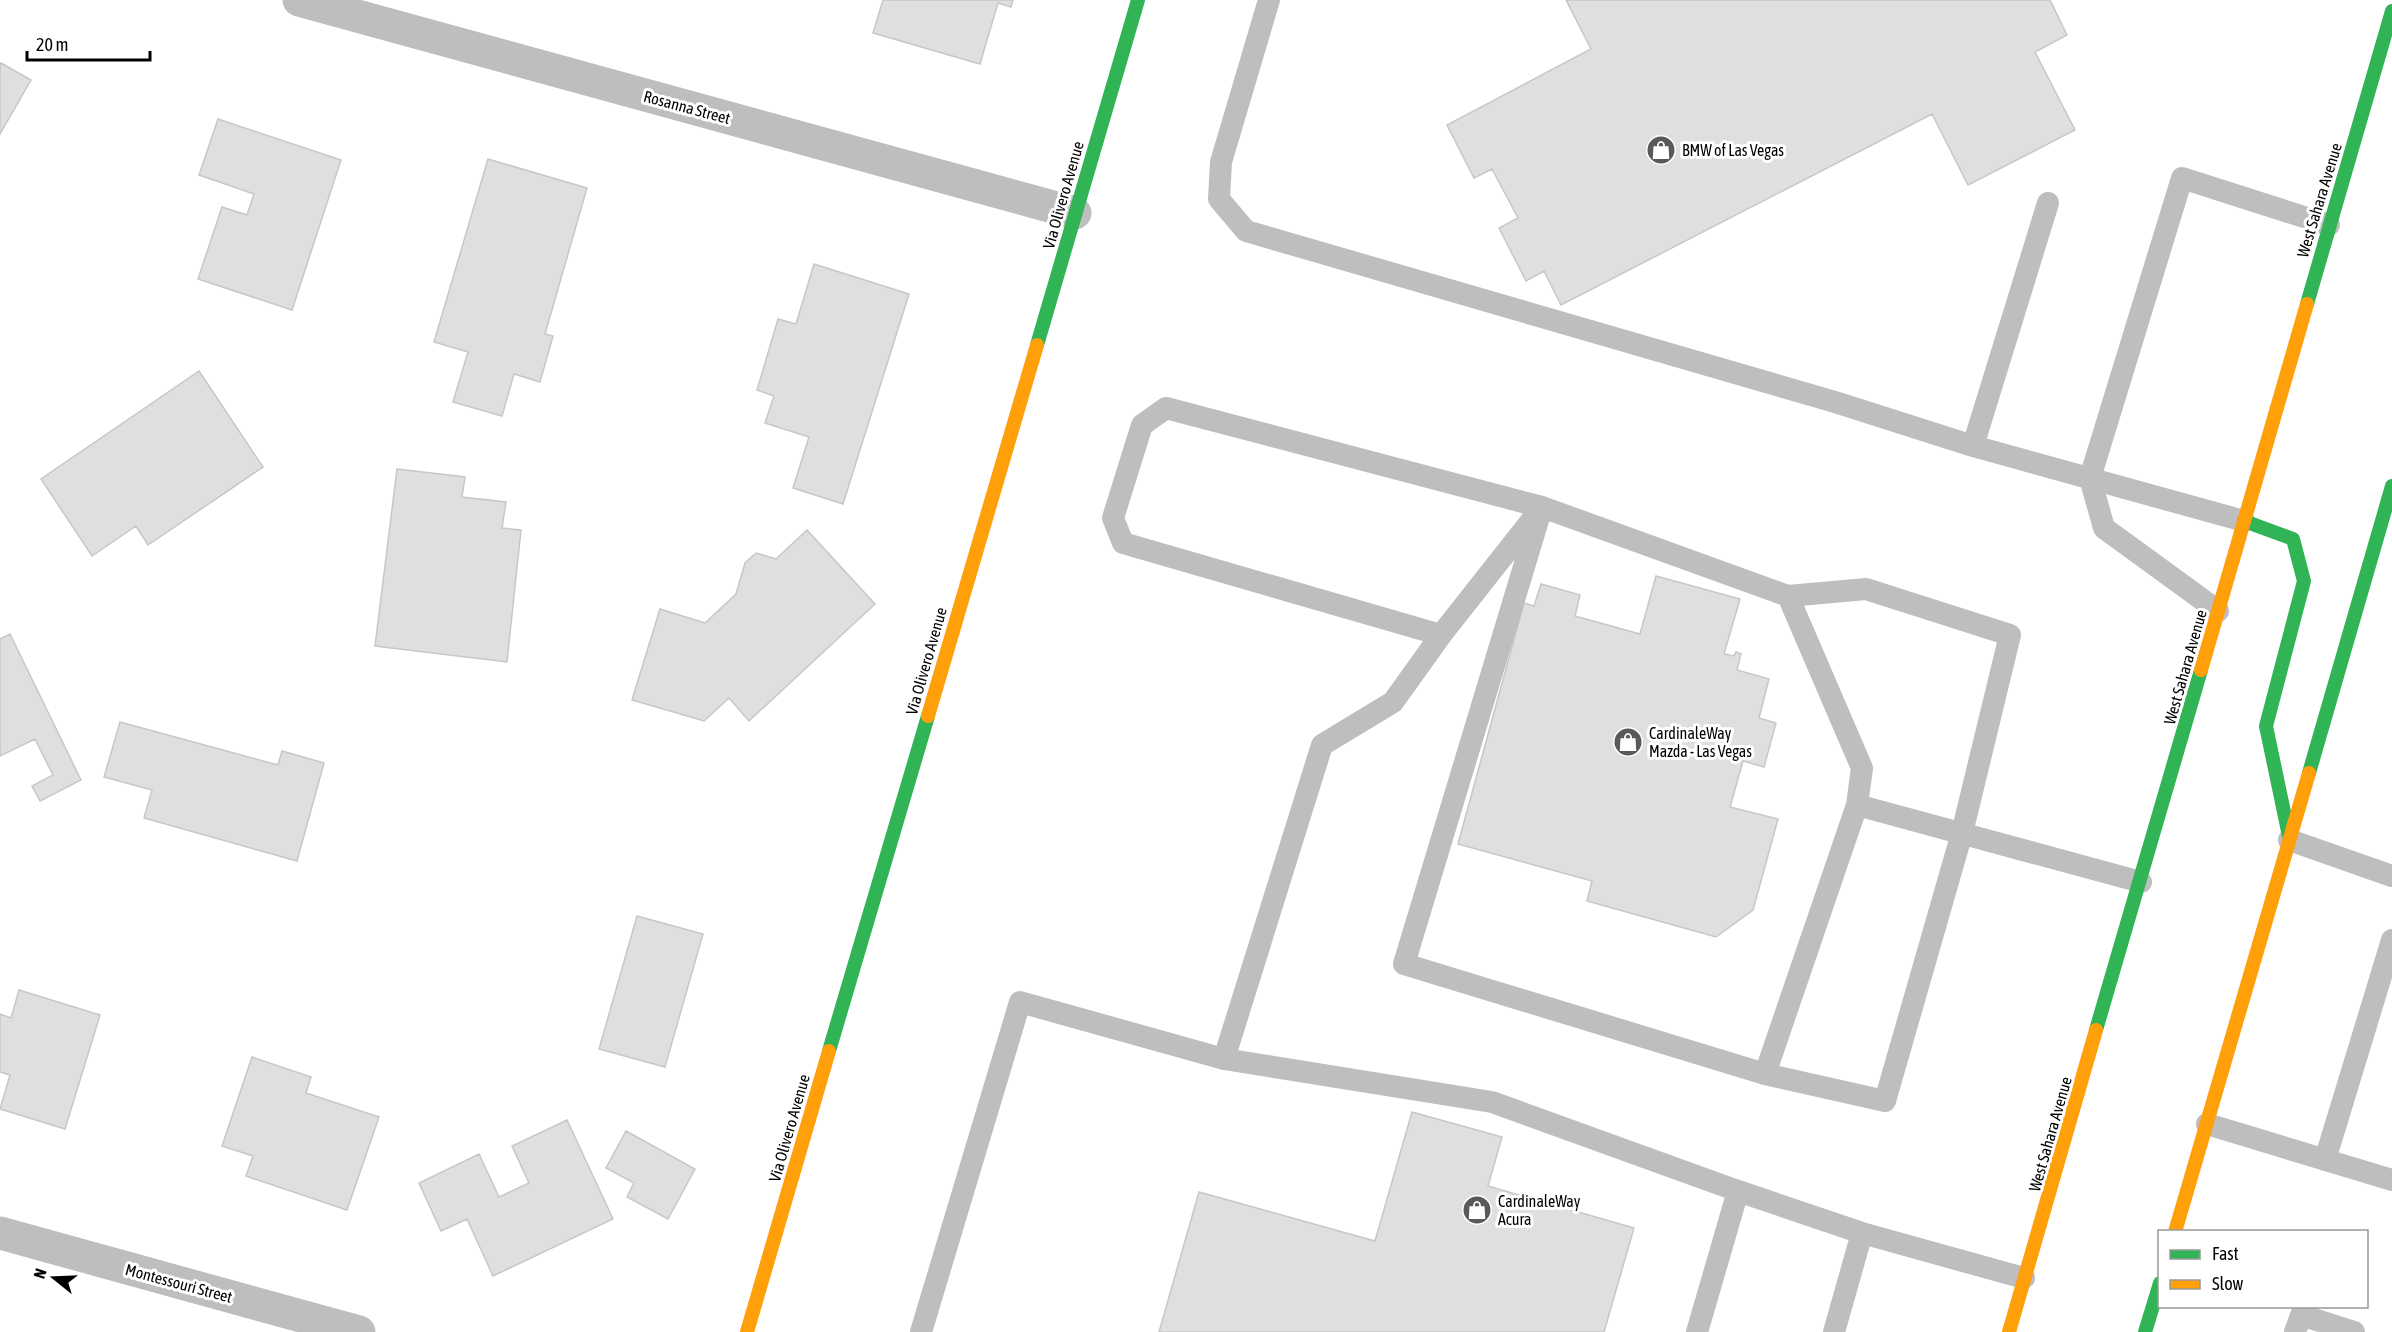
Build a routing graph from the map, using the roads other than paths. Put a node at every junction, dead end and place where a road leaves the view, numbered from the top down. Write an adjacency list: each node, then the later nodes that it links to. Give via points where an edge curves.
1 (299, 0): 6 (street, Rosanna Street)
2 (1138, 0): 6 (main road, Via Olivero Avenue)
3 (1269, 0): 8 (lane, via 1221,162 1219,199 1246,231 1835,402)
4 (2392, 11): 7 (main road, West Sahara Avenue)
5 (2048, 203): 8 (lane)
6 (1075, 213): 34 (main road, Via Olivero Avenue)
7 (2329, 225): 9 (lane, via 2182,178); 12 (main road, West Sahara Avenue)
8 (1973, 446): 9 (lane)
9 (2090, 478): 12 (lane); 14 (lane, via 2104,528)
10 (2392, 486): 18 (main road)
11 (1542, 507): 13 (lane); 15 (lane); 15 (lane, via 1166,408 1142,425 1113,518 1123,543); 23 (lane, via 1404,964)
12 (2244, 521): 14 (main road, West Sahara Avenue); 18 (main road, via 2293,539 2304,580 2266,726)
13 (1788, 596): 16 (lane, via 1862,768); 17 (lane, via 1866,589 2010,635)
14 (2218, 611): 20 (main road, West Sahara Avenue)
15 (1441, 635): 22 (lane, via 1393,702 1322,745)
16 (1857, 805): 17 (lane); 23 (lane)
17 (1962, 833): 20 (lane); 23 (lane, via 1885,1101)
18 (2289, 840): 19 (lane); 24 (main road)
19 (2392, 876)
20 (2141, 882): 31 (main road, West Sahara Avenue)
21 (2392, 940): 25 (lane)
22 (1224, 1059): 27 (lane, via 1491,1102); 35 (lane, via 1020,1002)
23 (1765, 1074)
24 (2207, 1124): 25 (lane); 28 (main road)
25 (2325, 1160): 26 (lane)
26 (2392, 1180)
27 (1738, 1191): 30 (lane); 36 (lane)
28 (2176, 1230)
29 (0, 1233): 33 (street, Montessouri Street)
30 (1862, 1233): 31 (lane); 37 (lane)
31 (2024, 1278): 38 (main road, West Sahara Avenue)
32 (2158, 1290): 39 (main road)
33 (358, 1332)
34 (747, 1332)
35 (921, 1332)
36 (1697, 1332)
37 (1834, 1332)
38 (2009, 1332)
39 (2145, 1332)
40 (2295, 1332): 41 (lane, via 2301,1315)
41 (2354, 1332)

